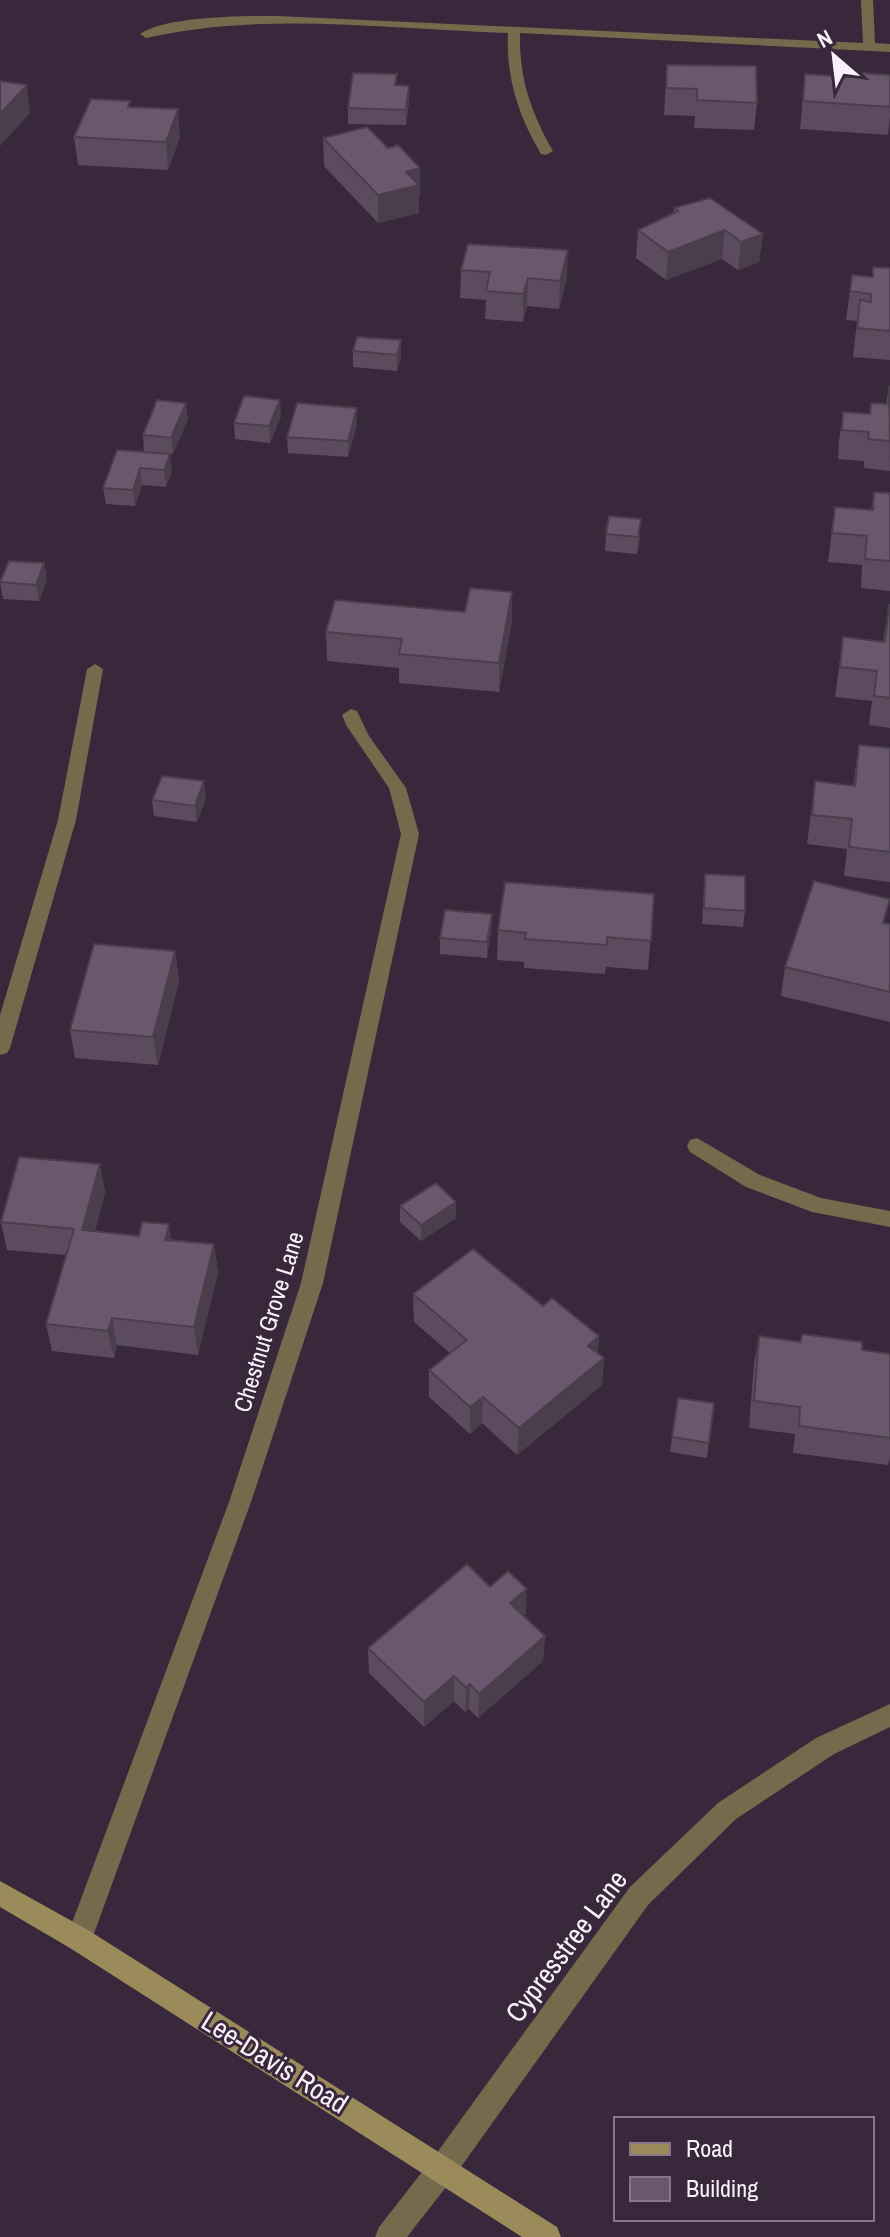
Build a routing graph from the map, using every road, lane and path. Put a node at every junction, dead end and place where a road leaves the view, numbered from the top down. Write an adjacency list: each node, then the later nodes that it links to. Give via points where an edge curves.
1 (867, 0): 4 (street)
2 (514, 29): 3 (street, via 241,20 185,23); 4 (street); 6 (street, via 520,105)
3 (146, 34)
4 (869, 47): 5 (street)
5 (890, 48)
6 (546, 151)
7 (95, 669): 9 (street, via 67,820)
8 (351, 715): 14 (street, Chestnut Grove Lane, via 356,736 389,772 406,805 410,834 312,1283 240,1502)
9 (0, 1048)
10 (697, 1146): 11 (street, via 753,1181 819,1206)
11 (890, 1219)
12 (890, 1715): 15 (street, Cypresstree Lane, via 825,1746 727,1811 639,1896)
13 (0, 1893): 14 (main road, Lee-Davis Road)
14 (79, 1939): 15 (main road, Lee-Davis Road)
15 (443, 2168): 16 (street, Cypresstree Lane); 17 (main road, Lee-Davis Road)
16 (389, 2237)
17 (547, 2237)

